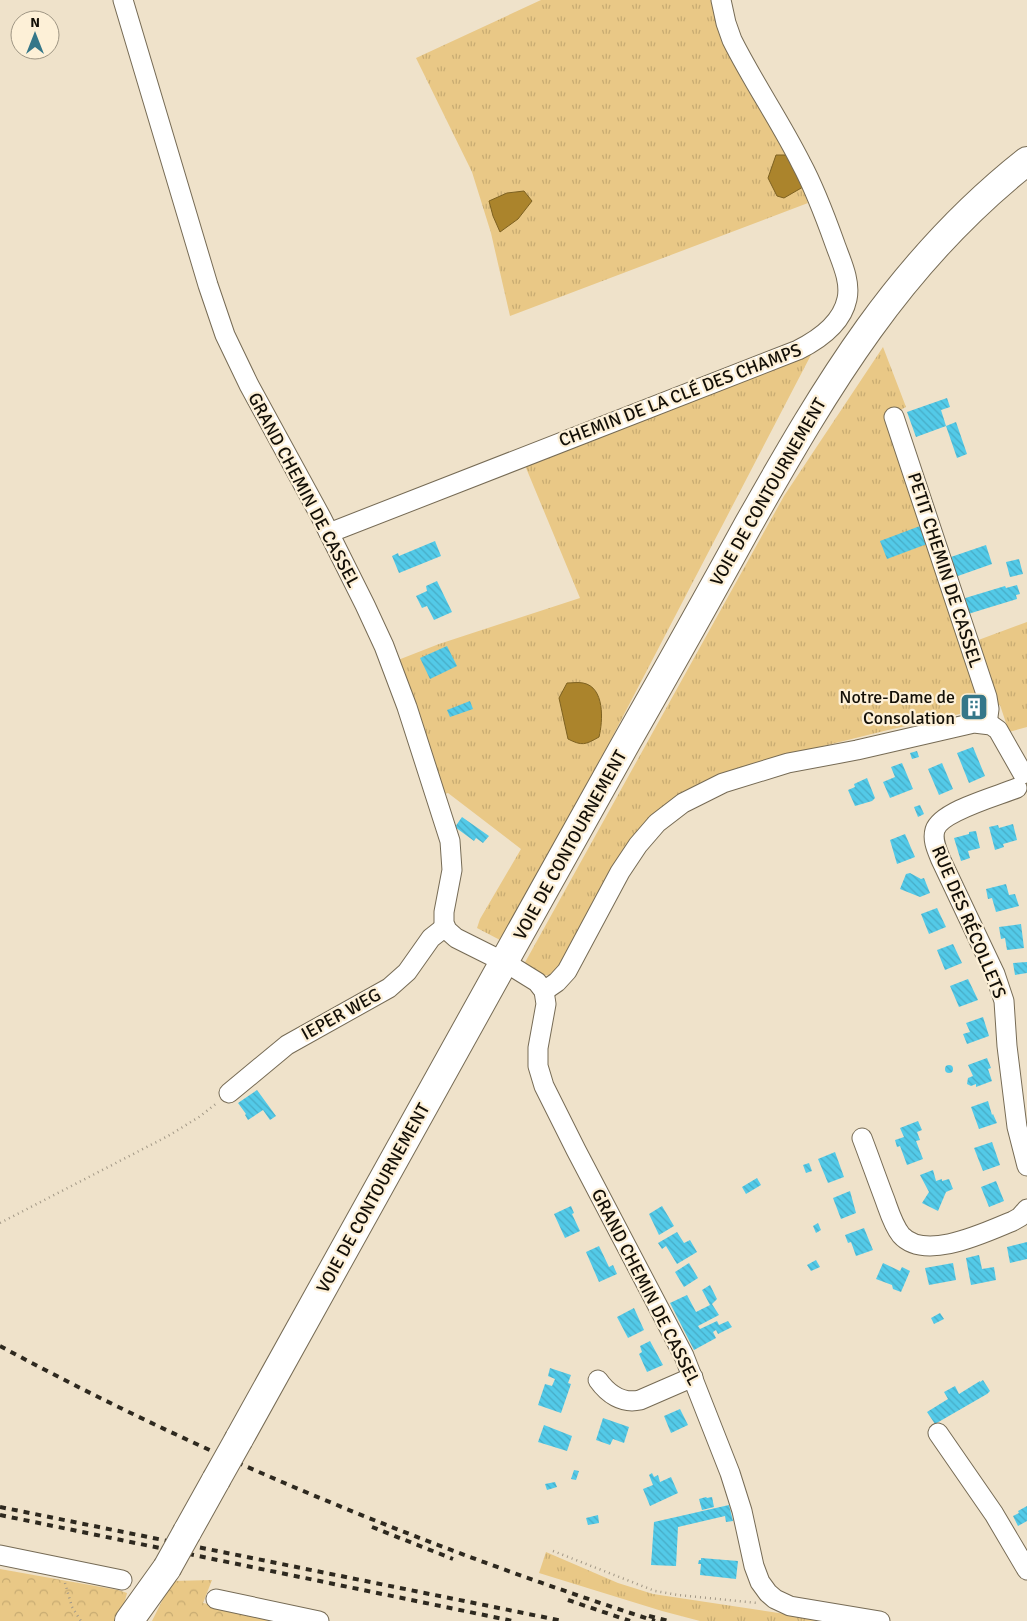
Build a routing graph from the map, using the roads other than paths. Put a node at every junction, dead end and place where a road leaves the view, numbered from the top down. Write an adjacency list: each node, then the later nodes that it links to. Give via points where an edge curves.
1 (124, 0): 5 (street, GRAND CHEMIN DE CASSEL, via 225,335)
2 (721, 0): 5 (street, CHEMIN DE LA CLÉ DES CHAMPS, via 732,40 808,176 841,260 848,292 845,306 836,320 820,337 793,352)
3 (1027, 160): 20 (highway, VOIE DE CONTOURNEMENT, bridge, via 970,210 911,273 870,325 818,405)
4 (894, 417): 6 (street, PETIT CHEMIN DE CASSEL, via 987,697)
5 (329, 533): 8 (street, GRAND CHEMIN DE CASSEL, via 384,646 447,830 452,870 443,916)
6 (987, 724): 7 (street, via 1000,732); 11 (street, via 970,723 794,762 723,783 683,803 640,841 567,971)
7 (1023, 783): 14 (street, RUE DES RÉCOLLETS, via 948,815 938,824 934,840 993,969 1004,1002 1017,1127)
8 (445, 927): 9 (street, via 456,938); 12 (street, IEPER WEG, via 431,938 407,972 388,988 287,1045)
9 (492, 956)
10 (516, 969): 11 (street, via 537,982)
11 (544, 991): 16 (street, GRAND CHEMIN DE CASSEL, via 546,1004 538,1039 538,1066 546,1091)
12 (229, 1093)
13 (862, 1138): 15 (street, via 897,1229 917,1245 931,1247 966,1239 1013,1221)
14 (1027, 1166)
15 (1027, 1208)
16 (693, 1377): 17 (street, via 631,1401 610,1394); 27 (street, GRAND CHEMIN DE CASSEL, via 734,1485 756,1574 763,1588 775,1599 799,1608)
17 (598, 1380)
18 (938, 1433): 21 (street)
19 (0, 1555): 22 (street)
20 (166, 1568): 24 (highway, VOIE DE CONTOURNEMENT); 25 (highway, VOIE DE CONTOURNEMENT)
21 (1027, 1570)
22 (122, 1580)
23 (216, 1599): 26 (street)
24 (129, 1621)
25 (143, 1621)
26 (319, 1621)
27 (880, 1621)

